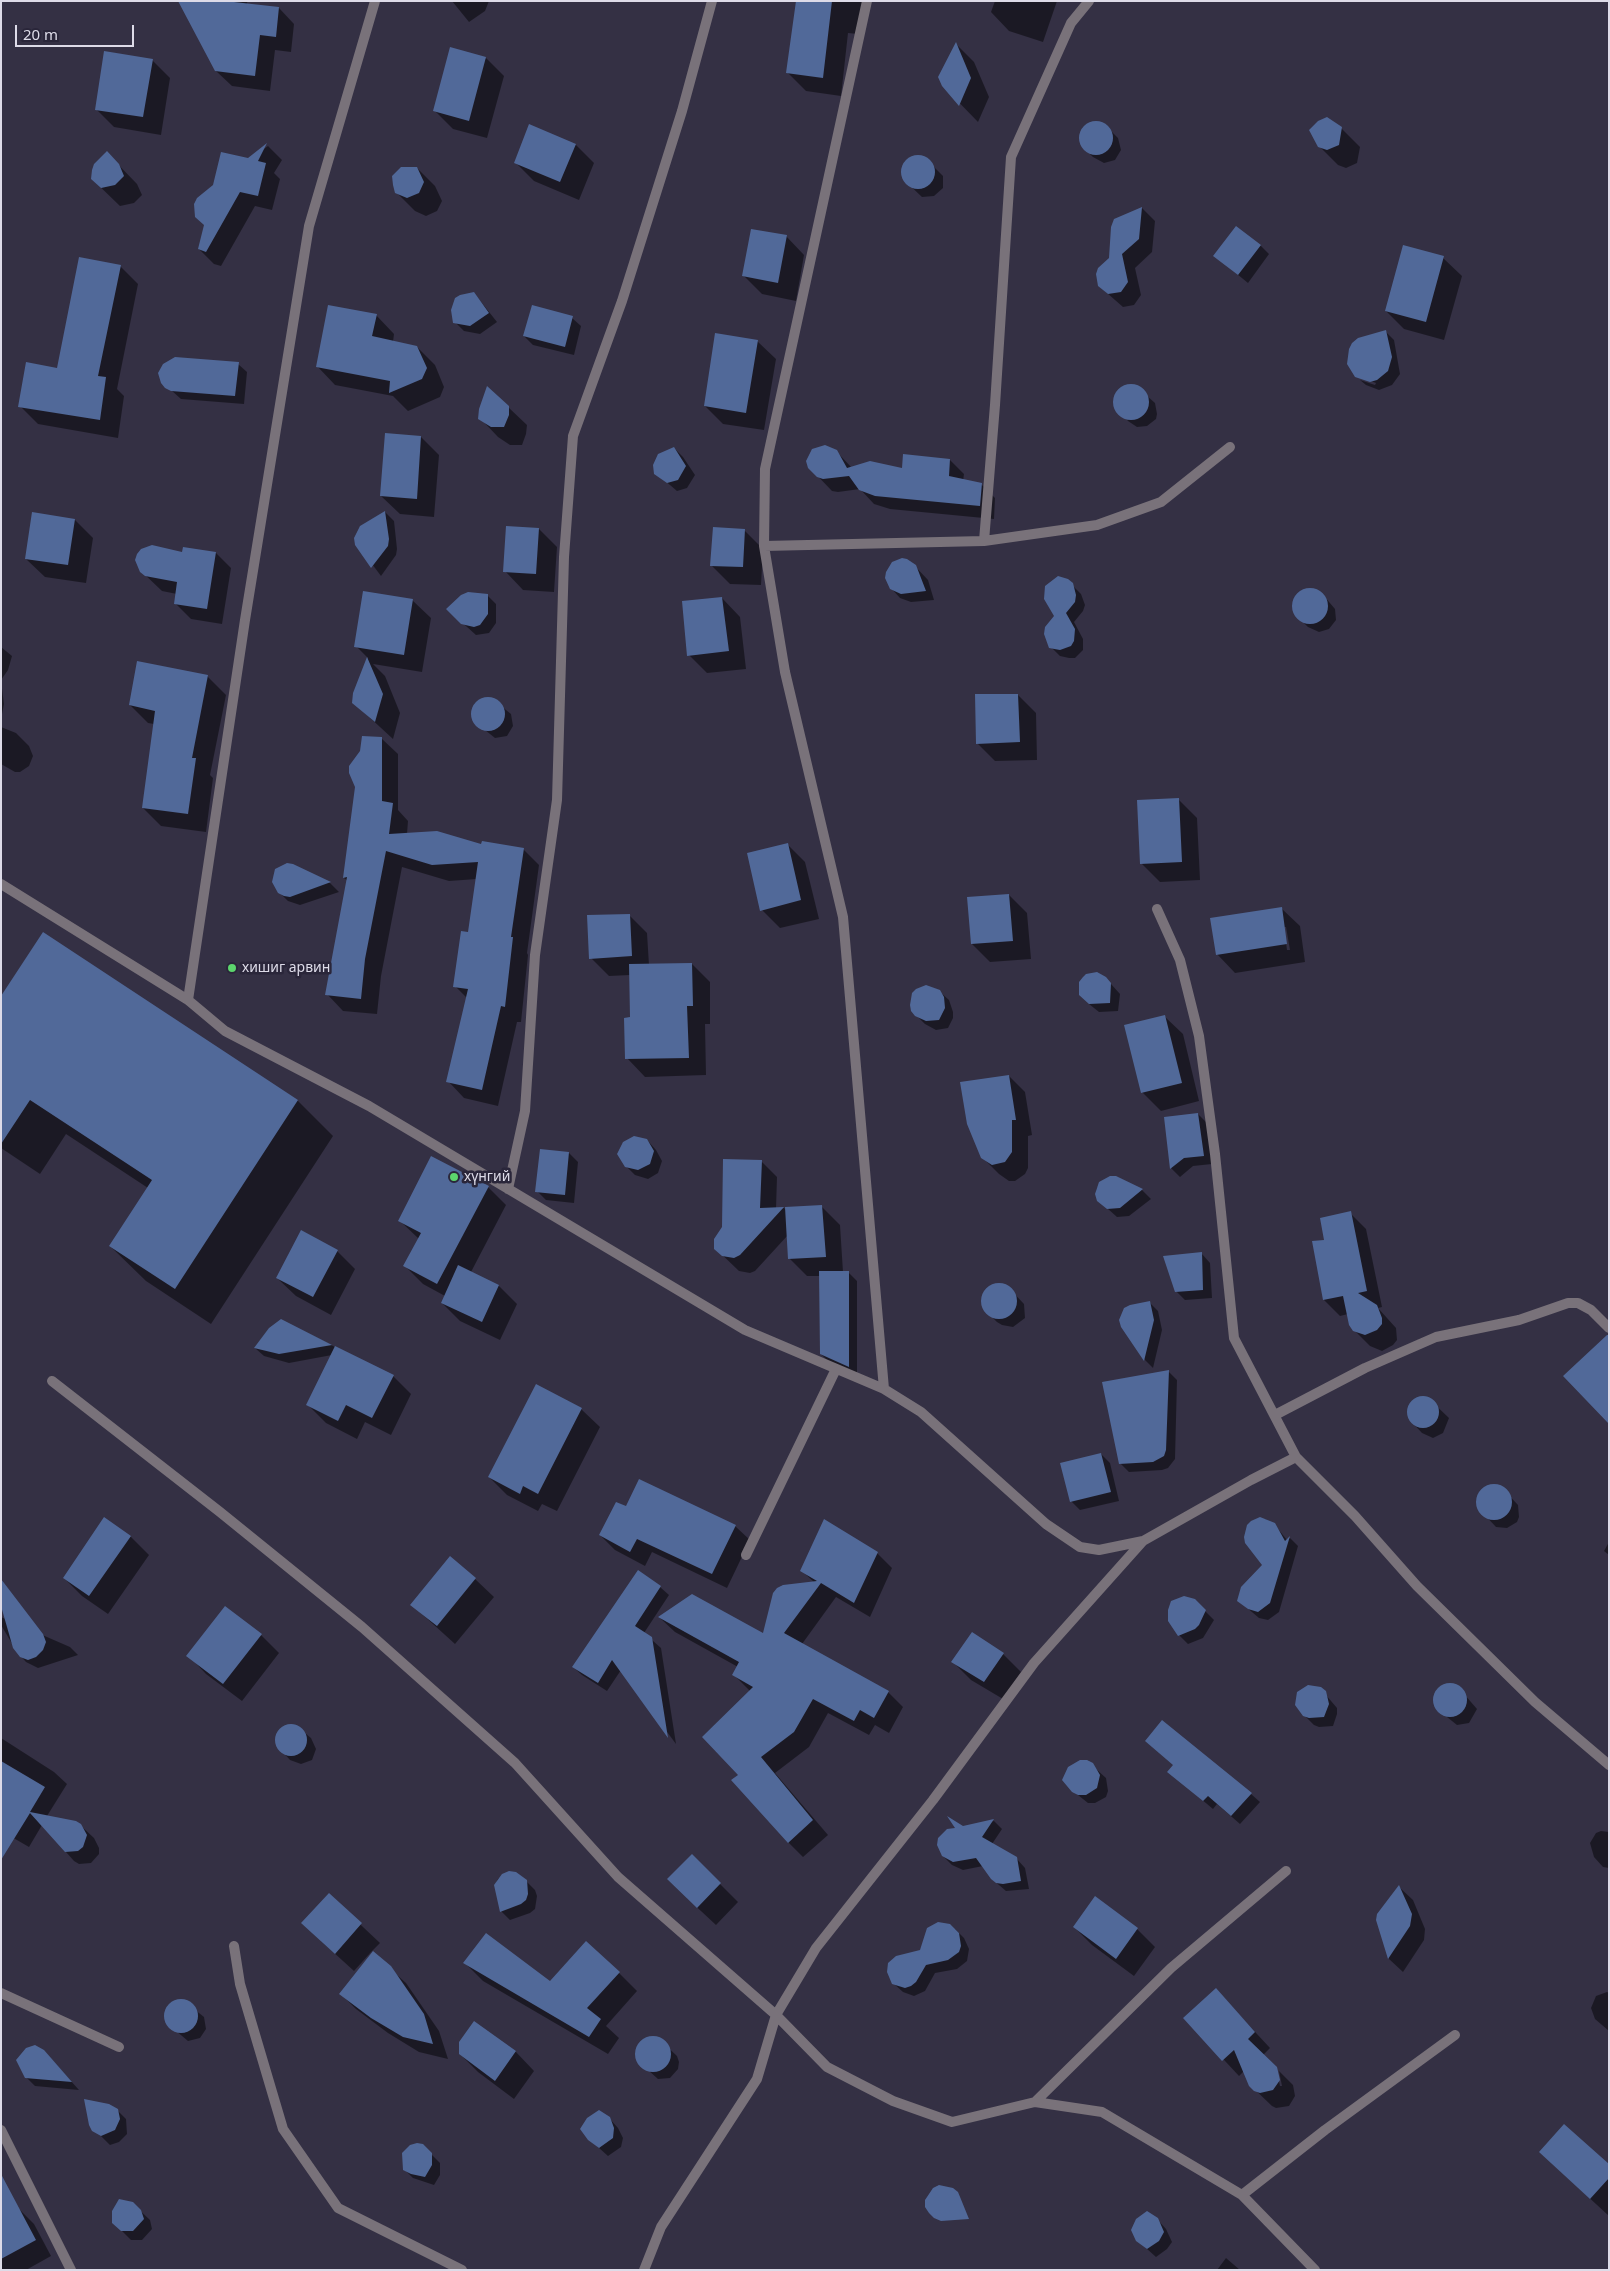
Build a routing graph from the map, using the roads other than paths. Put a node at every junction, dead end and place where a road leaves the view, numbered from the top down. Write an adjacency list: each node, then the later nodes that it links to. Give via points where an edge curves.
1 (375, 1): 10 (street, via 309,226)
2 (712, 1): 11 (street, via 682,110 622,301 573,436 564,557 557,800 535,955 525,1111)
3 (867, 1): 7 (street, via 765,469)
4 (1089, 1): 6 (street, via 1071,23 1011,157)
5 (1230, 447): 6 (street, via 1161,502 1097,525)
6 (984, 541): 7 (street)
7 (764, 546): 15 (street, via 785,672 843,917)
8 (1, 884): 10 (street)
9 (1157, 908): 16 (street, via 1180,960 1200,1036 1234,1338)
10 (188, 1000): 11 (street, via 224,1031 369,1106)
11 (508, 1188): 13 (street, via 745,1330)
12 (1609, 1328): 16 (street, via 1591,1310 1578,1303 1568,1303 1519,1320 1436,1337 1366,1368)
13 (836, 1369): 15 (street); 19 (street)
14 (52, 1381): 24 (street, via 362,1627 515,1763 618,1877)
15 (884, 1389): 18 (street, via 921,1412 1046,1524 1080,1547 1099,1550)
16 (1275, 1415): 17 (street)
17 (1296, 1457): 18 (street); 20 (street, via 1417,1586 1535,1702)
18 (1143, 1541): 24 (street, via 1034,1664 933,1800 816,1948)
19 (746, 1556)
20 (1609, 1765)
21 (1286, 1871): 27 (street, via 1170,1968)
22 (234, 1946): 31 (street, via 240,1984 288,2137 338,2208)
23 (1, 1993): 26 (street)
24 (776, 2015): 27 (street, via 827,2067 893,2101 952,2122); 32 (street, via 757,2079 661,2227)
25 (1454, 2035): 29 (street)
26 (120, 2047)
27 (1035, 2102): 29 (street, via 1102,2112)
28 (1, 2130): 30 (street)
29 (1242, 2195): 33 (street)
30 (71, 2270)
31 (462, 2270)
32 (644, 2270)
33 (1315, 2270)

